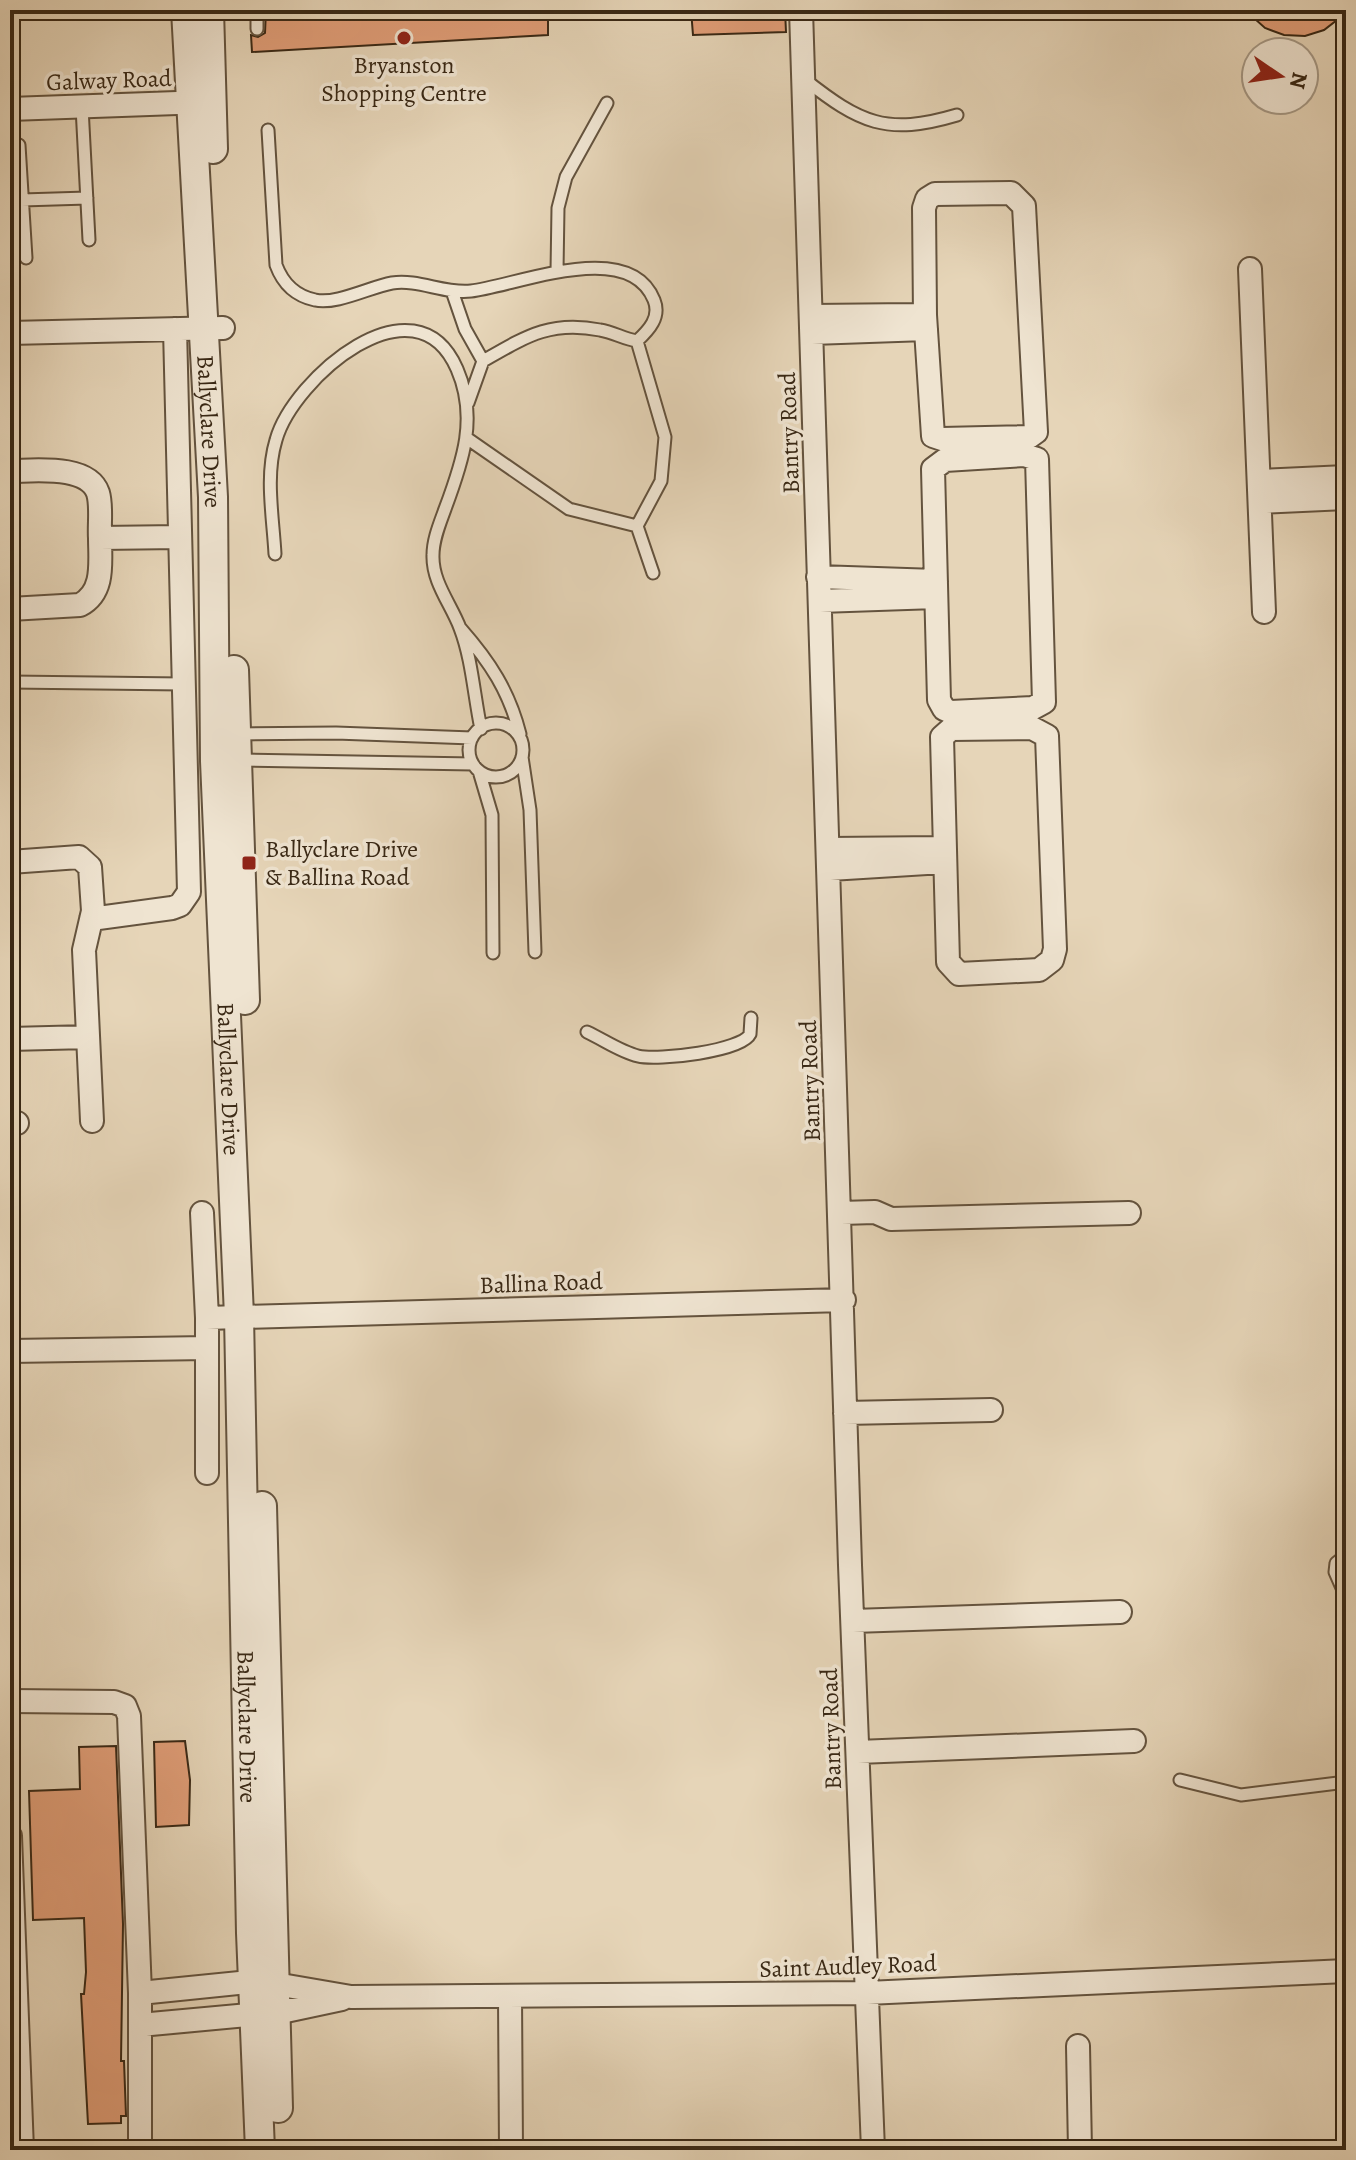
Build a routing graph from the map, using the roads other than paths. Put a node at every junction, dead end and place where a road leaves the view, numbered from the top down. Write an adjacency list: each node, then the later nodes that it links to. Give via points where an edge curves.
1 (186, 10): 7 (street, Ballyclare Drive)
2 (209, 10): 7 (street, Ballyclare Drive)
3 (257, 10): 5 (lane)
4 (801, 10): 6 (street, Bantry Road)
5 (257, 29)
6 (803, 78): 11 (lane, via 831,101 893,126 919,126); 22 (street, Bantry Road)
7 (201, 102): 9 (street, Galway Road); 23 (street, Ballyclare Drive)
8 (607, 103): 19 (lane, via 566,177 558,208)
9 (82, 107): 10 (street, Galway Road); 14 (lane)
10 (10, 109)
11 (957, 115)
12 (268, 130): 20 (lane, via 281,279 299,294 329,301 397,282)
13 (19, 145): 15 (lane)
14 (87, 198): 15 (lane); 16 (lane)
15 (22, 200): 17 (lane)
16 (89, 240)
17 (26, 258)
18 (1250, 269): 32 (street)
19 (557, 271): 20 (lane); 26 (lane, via 596,269 640,281 658,309 654,323)
20 (452, 291): 27 (lane)
21 (926, 322): 21 (street, via 927,199 935,194 1016,195 1024,206 1036,432 1029,437 933,436); 22 (street)
22 (811, 325): 39 (street, Bantry Road)
23 (214, 328): 24 (street); 50 (street, Ballyclare Drive, via 213,497)
24 (175, 329): 25 (street); 35 (street)
25 (10, 333)
26 (637, 341): 27 (lane, via 573,326 538,330); 34 (lane, via 665,437 661,481)
27 (483, 361): 28 (lane)
28 (468, 403): 29 (lane); 37 (lane, via 457,369 444,346 431,336 397,330 359,342 303,393 276,439 270,466)
29 (468, 439): 34 (lane, via 569,509); 44 (lane, via 433,555 442,593)
30 (10, 471): 36 (street, via 59,471 90,482 98,492)
31 (1346, 477): 32 (street)
32 (1259, 491): 33 (street); 43 (street)
33 (1346, 498)
34 (637, 526): 38 (lane)
35 (179, 537): 36 (street); 46 (street)
36 (100, 538): 42 (street, via 100,575 89,600)
37 (275, 554)
38 (653, 573)
39 (818, 577): 40 (street); 41 (street, Bantry Road)
40 (936, 589): 40 (street, via 933,469 945,460 1024,455 1037,459 1041,706 944,709 938,691); 41 (street)
41 (820, 601): 55 (street, Bantry Road)
42 (10, 609)
43 (1264, 612)
44 (460, 629): 47 (lane); 48 (lane, via 491,662)
45 (10, 682): 46 (lane)
46 (183, 684): 49 (street)
47 (476, 734): 48 (lane, via 501,724); 50 (lane, via 336,733); 53 (lane, via 470,755)
48 (521, 739): 51 (lane)
49 (184, 740): 50 (lane); 52 (street)
50 (225, 748): 52 (lane); 53 (lane); 69 (street, Ballyclare Drive)
51 (522, 757): 53 (lane, via 505,776 487,775); 58 (lane, via 530,810)
52 (184, 765): 57 (street, via 187,897 172,908)
53 (476, 767): 59 (lane, via 492,815)
54 (943, 855): 54 (street, via 945,732 1044,732 1055,949 1047,967 966,974 951,969); 55 (street)
55 (829, 859): 67 (street, Bantry Road)
56 (10, 862): 57 (street, via 84,859 90,867)
57 (91, 919): 62 (street, via 84,950)
58 (535, 952)
59 (493, 953)
60 (751, 1018): 61 (lane, via 750,1034 740,1045 670,1057 636,1056)
61 (587, 1032)
62 (88, 1037): 63 (street); 64 (street)
63 (10, 1039)
64 (92, 1121)
65 (202, 1213): 70 (street)
66 (1129, 1213): 67 (street, via 891,1219 876,1227)
67 (842, 1222): 68 (street, Bantry Road)
68 (844, 1300): 69 (street, Ballina Road); 74 (street, Bantry Road)
69 (248, 1316): 70 (street, Ballina Road); 87 (street, Ballyclare Drive)
70 (207, 1318): 71 (street)
71 (207, 1348): 72 (street); 75 (street)
72 (10, 1351)
73 (991, 1410): 74 (street)
74 (845, 1413): 79 (street, Bantry Road)
75 (207, 1473)
76 (1346, 1555): 77 (lane, via 1336,1563 1335,1572)
77 (1346, 1597)
78 (1120, 1612): 79 (street)
79 (853, 1621): 82 (street, Bantry Road)
80 (10, 1701): 88 (street, via 125,1706)
81 (1134, 1741): 82 (street)
82 (858, 1752): 89 (street, Bantry Road)
83 (1180, 1780): 84 (lane, via 1241,1795)
84 (1346, 1782)
85 (10, 1836): 95 (street)
86 (1346, 1971): 89 (street, Saint Audley Road)
87 (265, 1982): 88 (street, Saint Audley Road); 91 (street, Saint Audley Road); 92 (street, Ballyclare Drive)
88 (140, 1993): 93 (street)
89 (867, 1993): 90 (street, Saint Audley Road); 100 (street, Bantry Road)
90 (510, 1996): 91 (street, Saint Audley Road); 99 (street)
91 (351, 1997): 92 (street, Saint Audley Road)
92 (265, 2013): 93 (street, Saint Audley Road); 97 (street, Ballyclare Drive); 98 (street, Ballyclare Drive)
93 (140, 2025): 96 (street)
94 (1078, 2046): 101 (street)
95 (22, 2150)
96 (140, 2150)
97 (260, 2150)
98 (279, 2150)
99 (511, 2150)
100 (873, 2150)
101 (1080, 2150)

